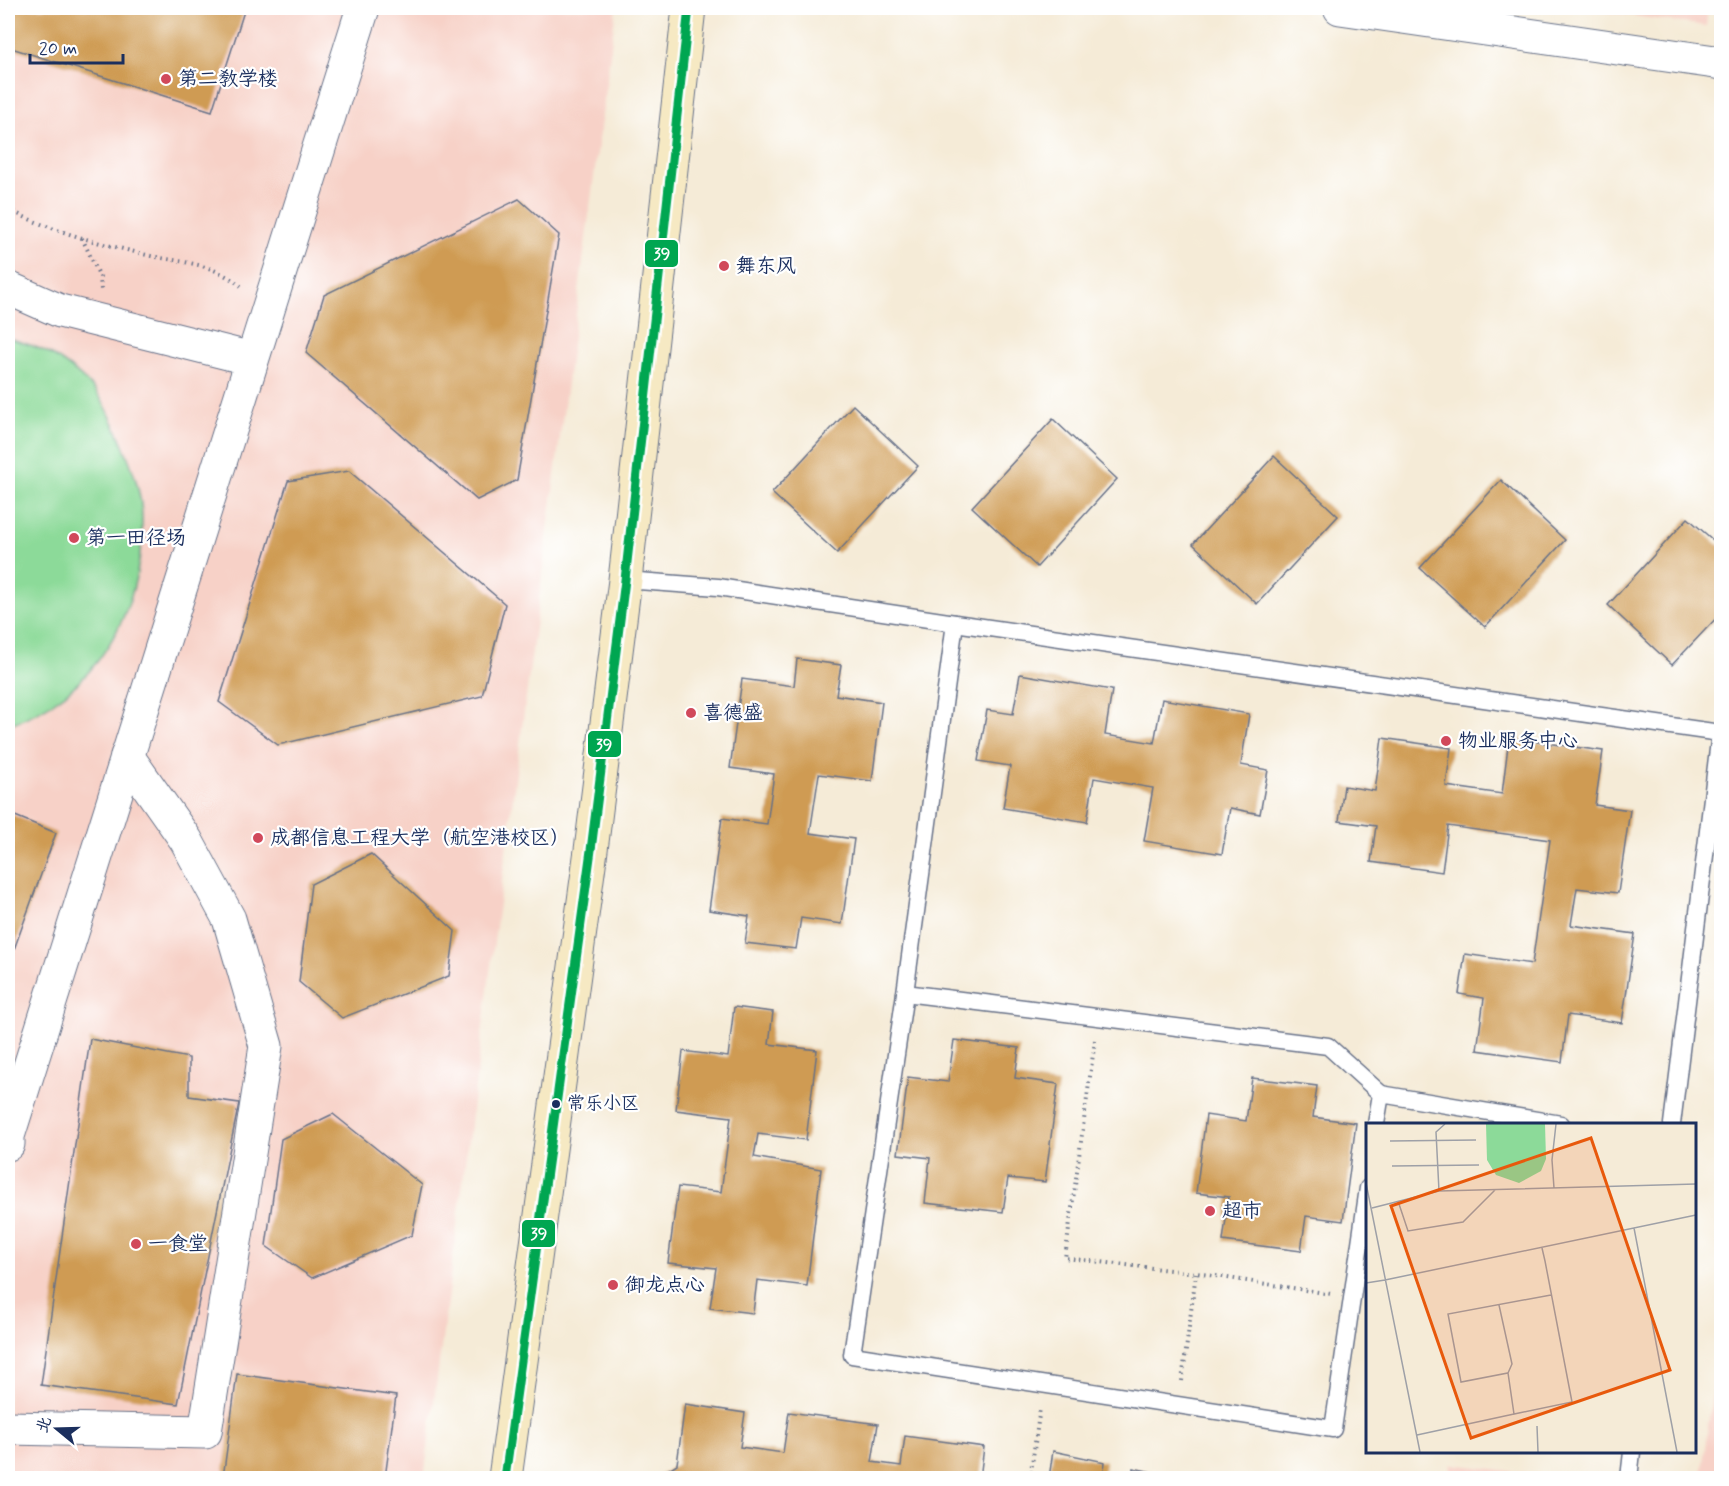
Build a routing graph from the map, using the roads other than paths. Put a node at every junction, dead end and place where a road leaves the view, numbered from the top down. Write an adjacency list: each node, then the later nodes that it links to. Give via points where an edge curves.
1 (363, 8): 6 (street)
2 (689, 8): 7 (main road)
3 (1340, 8): 4 (street)
4 (1722, 63)
5 (8, 288): 6 (street, via 60,311)
6 (252, 359): 9 (street)
7 (625, 579): 8 (lane, via 718,587); 20 (main road)
8 (955, 623): 10 (lane); 14 (lane, via 1719,733)
9 (128, 756): 15 (street); 18 (street, via 186,840 229,919 266,1046 206,1432)
10 (905, 993): 11 (lane, via 1328,1046); 17 (lane, via 852,1354 1334,1429)
11 (1381, 1094): 12 (lane); 13 (lane)
12 (1376, 1123)
13 (1549, 1123)
14 (1672, 1123)
15 (8, 1136): 16 (street)
16 (8, 1144)
17 (1366, 1202)
18 (8, 1428)
19 (1632, 1453): 21 (lane)
20 (505, 1479)
21 (1629, 1479)

